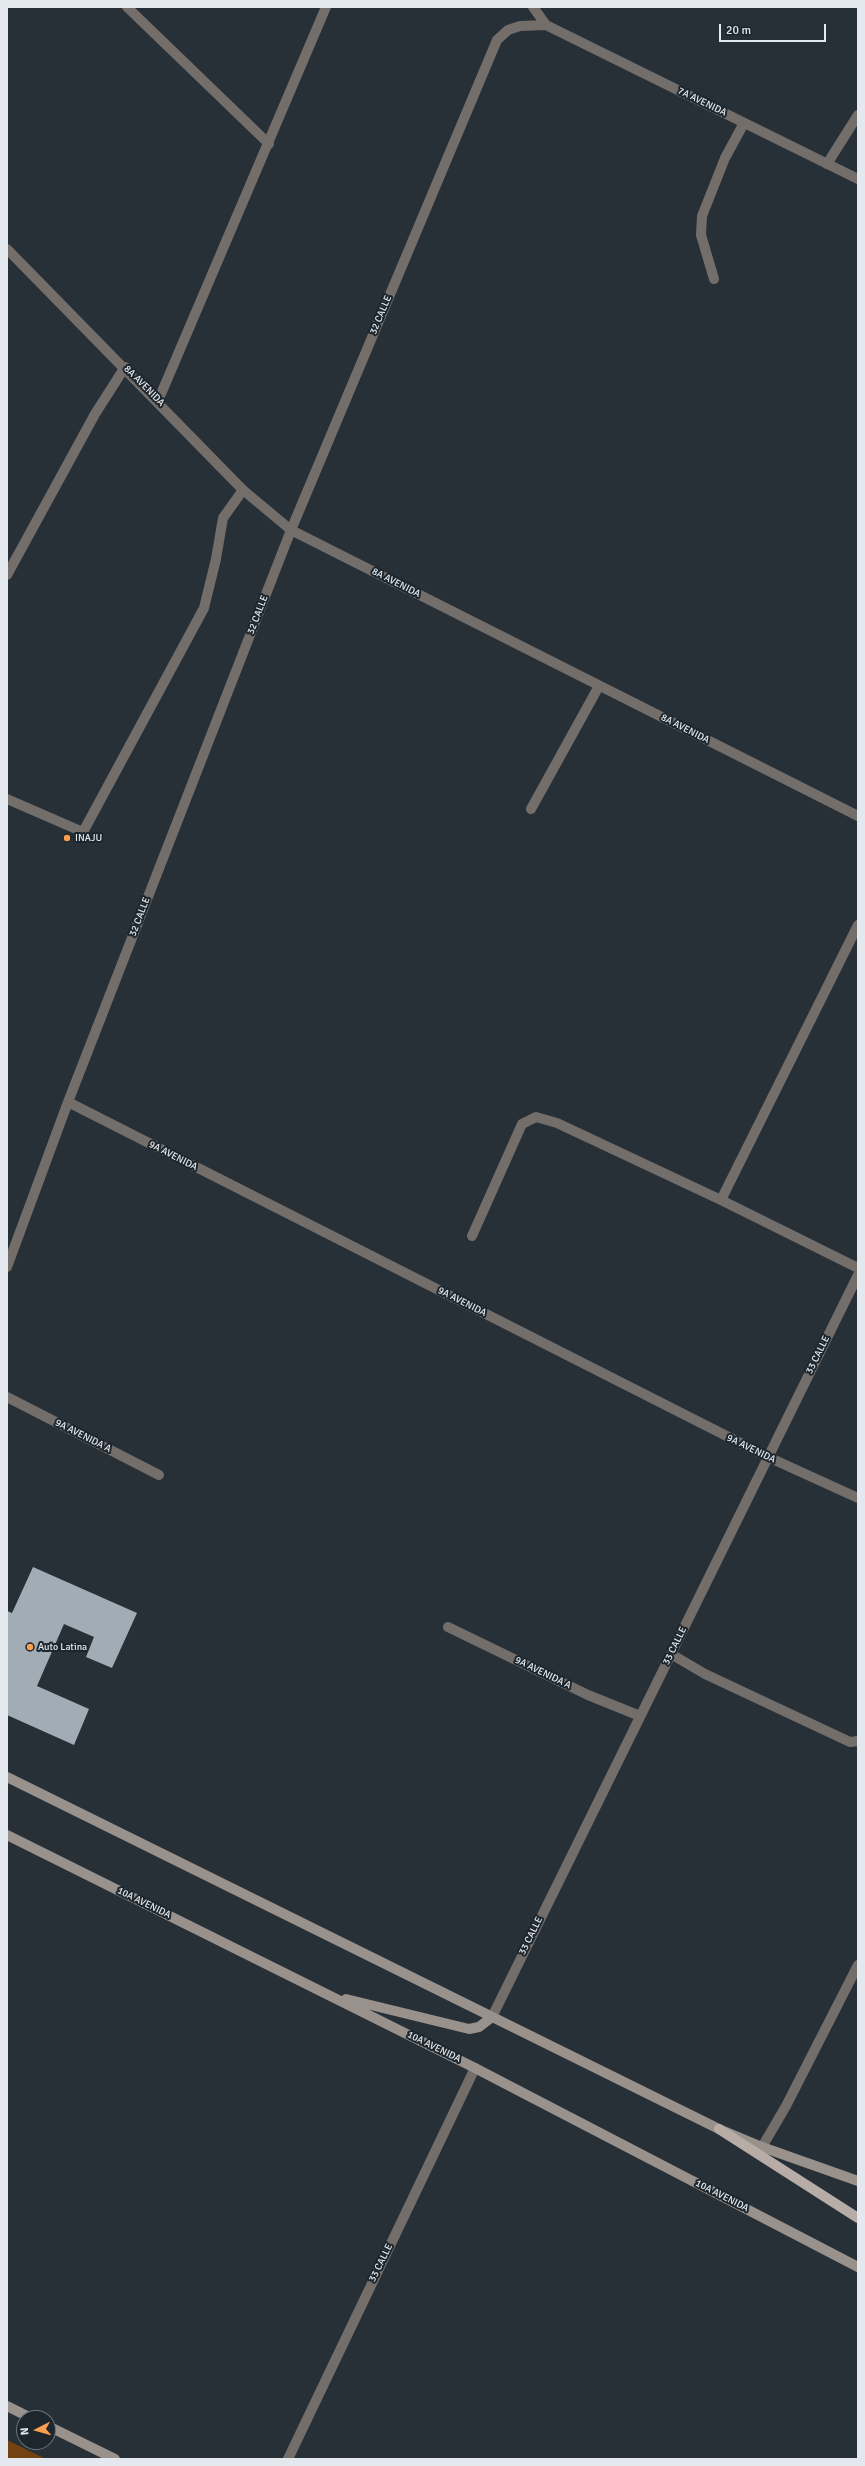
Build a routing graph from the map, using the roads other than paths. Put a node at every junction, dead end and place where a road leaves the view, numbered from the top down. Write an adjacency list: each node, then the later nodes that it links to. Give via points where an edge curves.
1 (127, 7): 7 (street)
2 (326, 7): 7 (street)
3 (533, 7): 4 (street)
4 (546, 25): 6 (street, 7A AVENIDA); 15 (street, 32 CALLE, via 520,26 508,30 497,40)
5 (858, 115): 8 (street)
6 (744, 123): 8 (street, 7A AVENIDA); 11 (street, via 725,158 702,216 701,235)
7 (269, 144): 13 (street)
8 (827, 164): 9 (street, 7A AVENIDA)
9 (858, 180)
10 (7, 249): 12 (street, 8A AVENIDA)
11 (714, 279)
12 (125, 367): 13 (street, 8A AVENIDA); 16 (street, via 95,414)
13 (158, 400): 14 (street, 8A AVENIDA)
14 (243, 490): 15 (street, 8A AVENIDA); 18 (street, via 223,518 204,608 83,832)
15 (291, 530): 17 (street, 8A AVENIDA); 22 (street, 32 CALLE)
16 (7, 575)
17 (599, 686): 19 (street); 20 (street, 8A AVENIDA)
18 (7, 799)
19 (531, 809)
20 (858, 816)
21 (858, 925): 23 (street)
22 (68, 1102): 25 (street, 32 CALLE); 29 (street, 9A AVENIDA)
23 (721, 1200): 24 (street, via 557,1122 536,1117 522,1124); 26 (street)
24 (472, 1236)
25 (7, 1268)
26 (858, 1268)
27 (858, 1275): 29 (street, 33 CALLE)
28 (7, 1397): 30 (street, 9A AVENIDA A)
29 (768, 1457): 31 (street, 9A AVENIDA); 33 (street, 33 CALLE)
30 (159, 1475)
31 (858, 1498)
32 (448, 1627): 34 (street, 9A AVENIDA A, via 588,1695)
33 (671, 1654): 34 (street, 33 CALLE); 35 (street, via 705,1674 850,1742)
34 (640, 1716): 40 (street, 33 CALLE)
35 (858, 1741)
36 (7, 1777): 40 (main road)
37 (7, 1835): 39 (main road, 10A AVENIDA)
38 (858, 1965): 43 (street, via 786,2106)
39 (327, 1994): 40 (main road, via 468,2029 479,2028); 41 (main road, 10A AVENIDA)
40 (492, 2017): 42 (main road)
41 (475, 2068): 46 (main road, 10A AVENIDA); 51 (street, 33 CALLE)
42 (719, 2129): 43 (main road); 45 (main road)
43 (762, 2147): 44 (main road)
44 (858, 2181)
45 (858, 2218)
46 (858, 2267)
47 (7, 2406): 48 (main road)
48 (16, 2410)
49 (56, 2430): 50 (main road)
50 (115, 2459)
51 (288, 2459)

